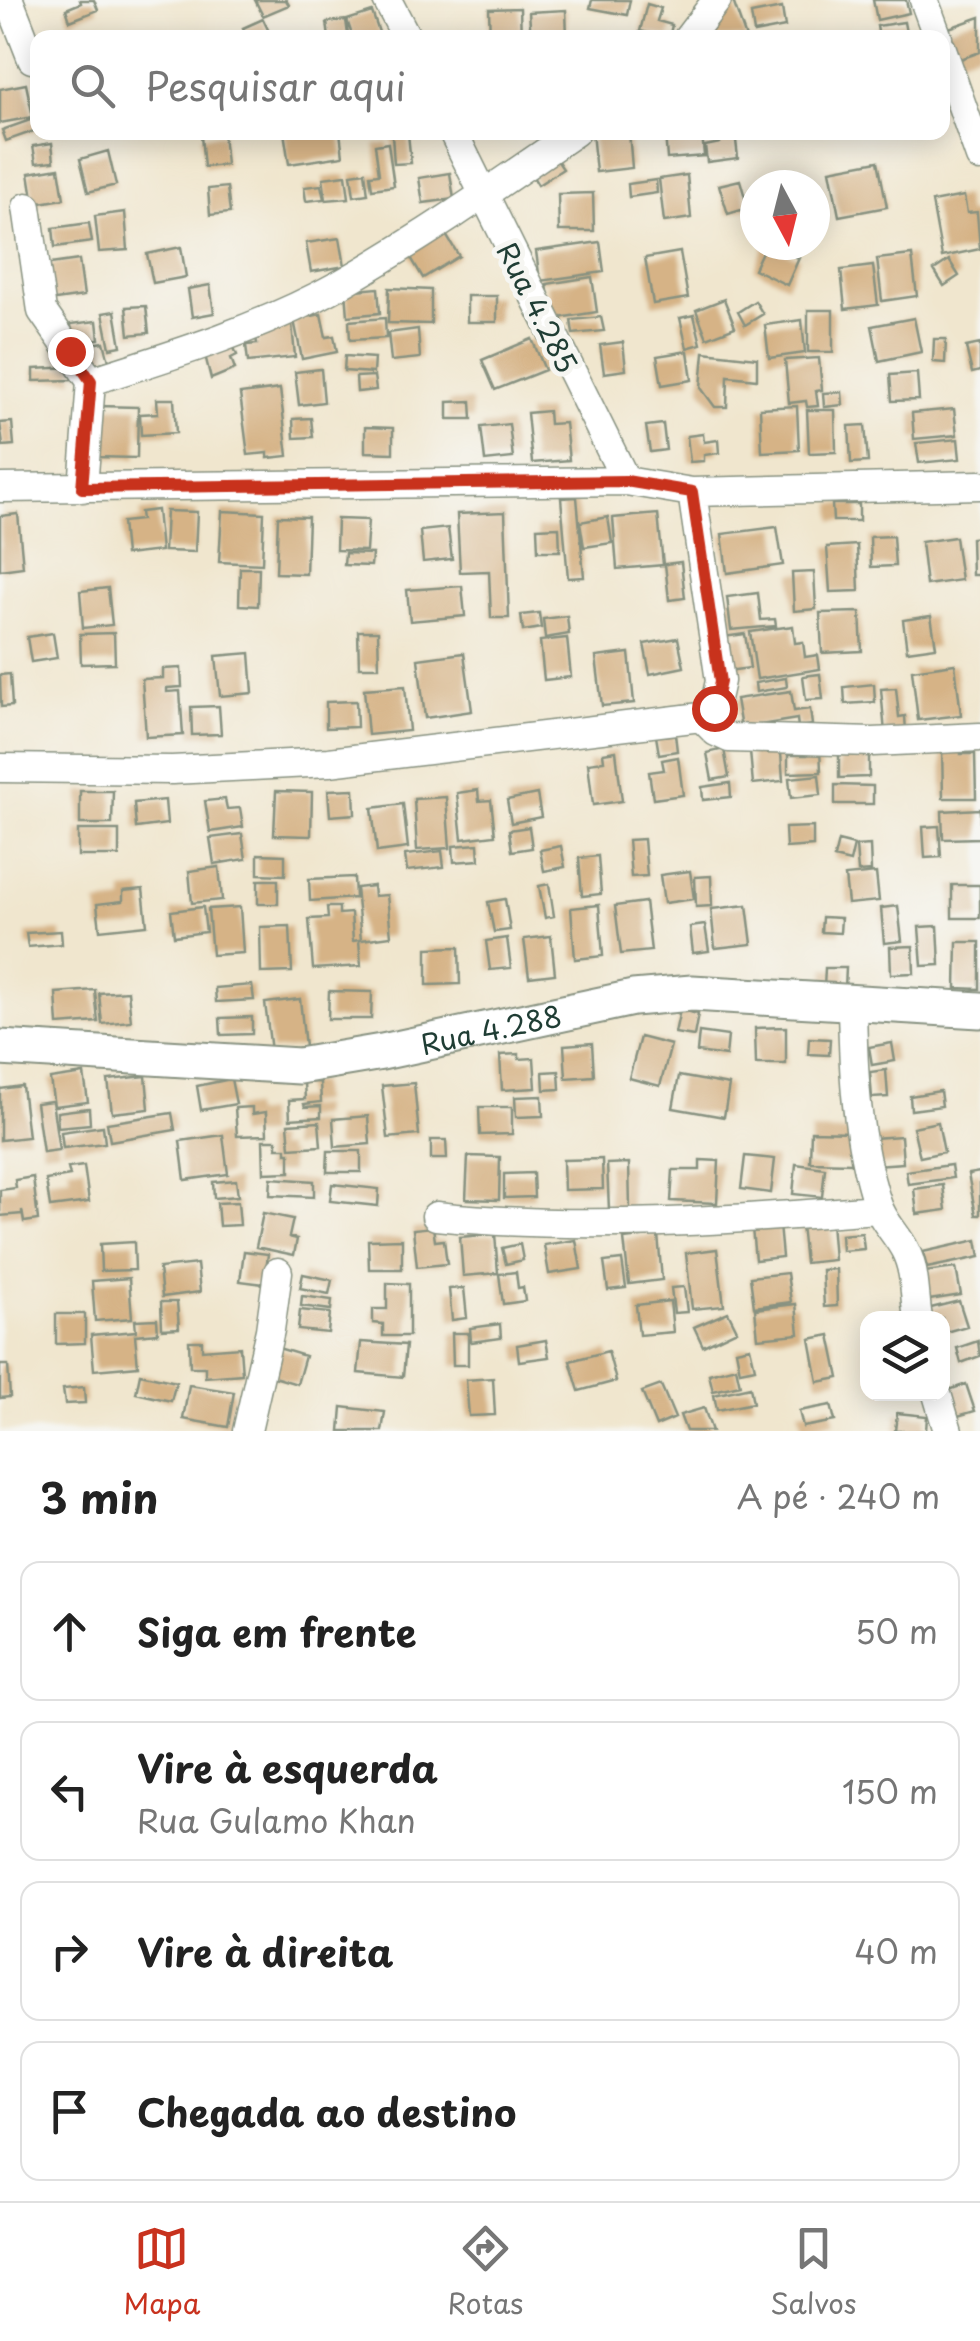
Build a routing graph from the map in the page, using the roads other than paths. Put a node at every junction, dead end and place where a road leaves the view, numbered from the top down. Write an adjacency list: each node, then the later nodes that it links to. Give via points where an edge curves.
1 (9, 0): 8 (street)
2 (387, 0): 5 (street)
3 (717, 0): 6 (street)
4 (924, 0): 7 (street)
5 (403, 30)
6 (694, 30)
7 (935, 30)
8 (30, 54)
9 (959, 80): 12 (street)
10 (456, 140): 13 (street, Rua 4.285)
11 (564, 140): 13 (street)
12 (980, 157)
13 (482, 196): 15 (street, via 336,286 181,353); 16 (street, Rua 4.285)
14 (28, 207): 15 (street, via 42,311)
15 (91, 381): 19 (street)
16 (626, 481): 19 (street); 20 (street)
17 (980, 485): 20 (street)
18 (0, 488): 19 (street)
19 (82, 488)
20 (692, 492): 21 (street, via 720,682 714,708)
21 (701, 717): 22 (street, via 728,738); 23 (street, via 330,762 172,770)
22 (980, 737)
23 (0, 768)
24 (852, 1003): 25 (street, Rua 4.288); 26 (street, Rua 4.288, via 692,993 632,998 299,1066); 27 (street, via 858,1117)
25 (980, 1010)
26 (0, 1048)
27 (878, 1209): 28 (street, via 592,1224); 30 (street, via 906,1251)
28 (436, 1216)
29 (278, 1272): 32 (street)
30 (917, 1311)
31 (939, 1401): 33 (street)
32 (246, 1431)
33 (948, 1431)

